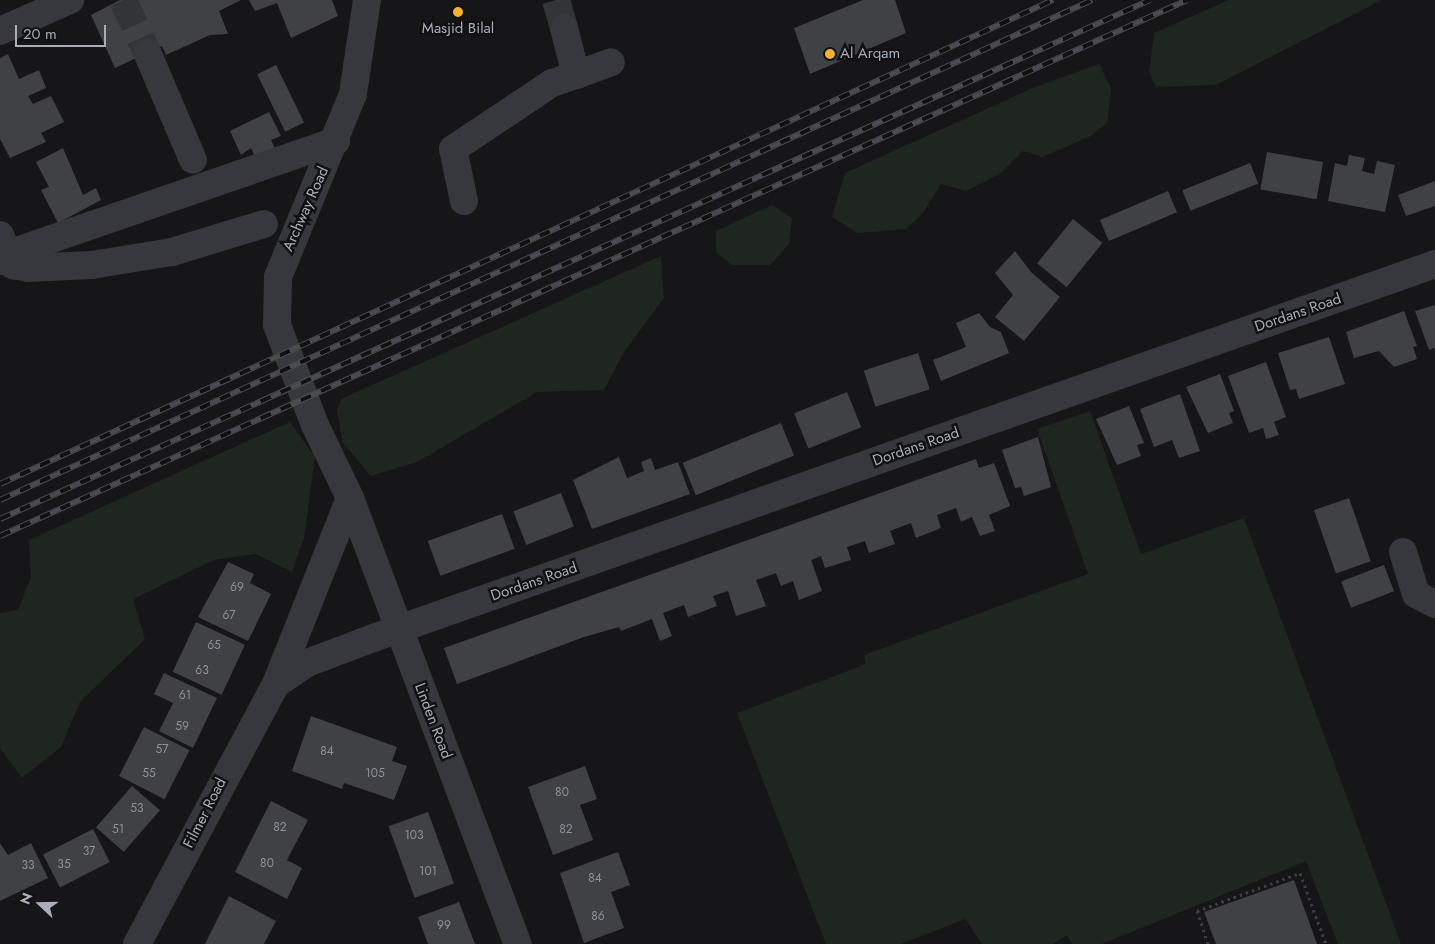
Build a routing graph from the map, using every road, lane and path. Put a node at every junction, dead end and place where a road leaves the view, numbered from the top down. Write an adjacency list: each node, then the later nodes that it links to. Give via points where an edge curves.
1 (70, 0): 4 (street)
2 (367, 0): 8 (street, Archway Road, via 352,94)
3 (564, 28): 7 (street)
4 (0, 31)
5 (147, 52): 9 (street)
6 (611, 62): 7 (street)
7 (576, 75): 10 (street, via 552,83 453,148)
8 (336, 141): 12 (street); 14 (street, Archway Road, via 297,222 278,277 278,325 315,425)
9 (193, 160)
10 (464, 201)
11 (264, 224): 12 (street, via 154,255 91,265)
12 (5, 254)
13 (1435, 264): 17 (street, Dordans Road)
14 (350, 498): 17 (street, Linden Road); 18 (street, Filmer Road)
15 (1403, 552): 16 (street, via 1416,594)
16 (1435, 604)
17 (398, 630): 18 (street, Filmer Road, via 307,663); 20 (street, Linden Road)
18 (276, 684): 19 (street, Filmer Road)
19 (137, 944)
20 (518, 944)
21 (1208, 944): 22 (path, via 1197,911 1300,873)
22 (1326, 944)

